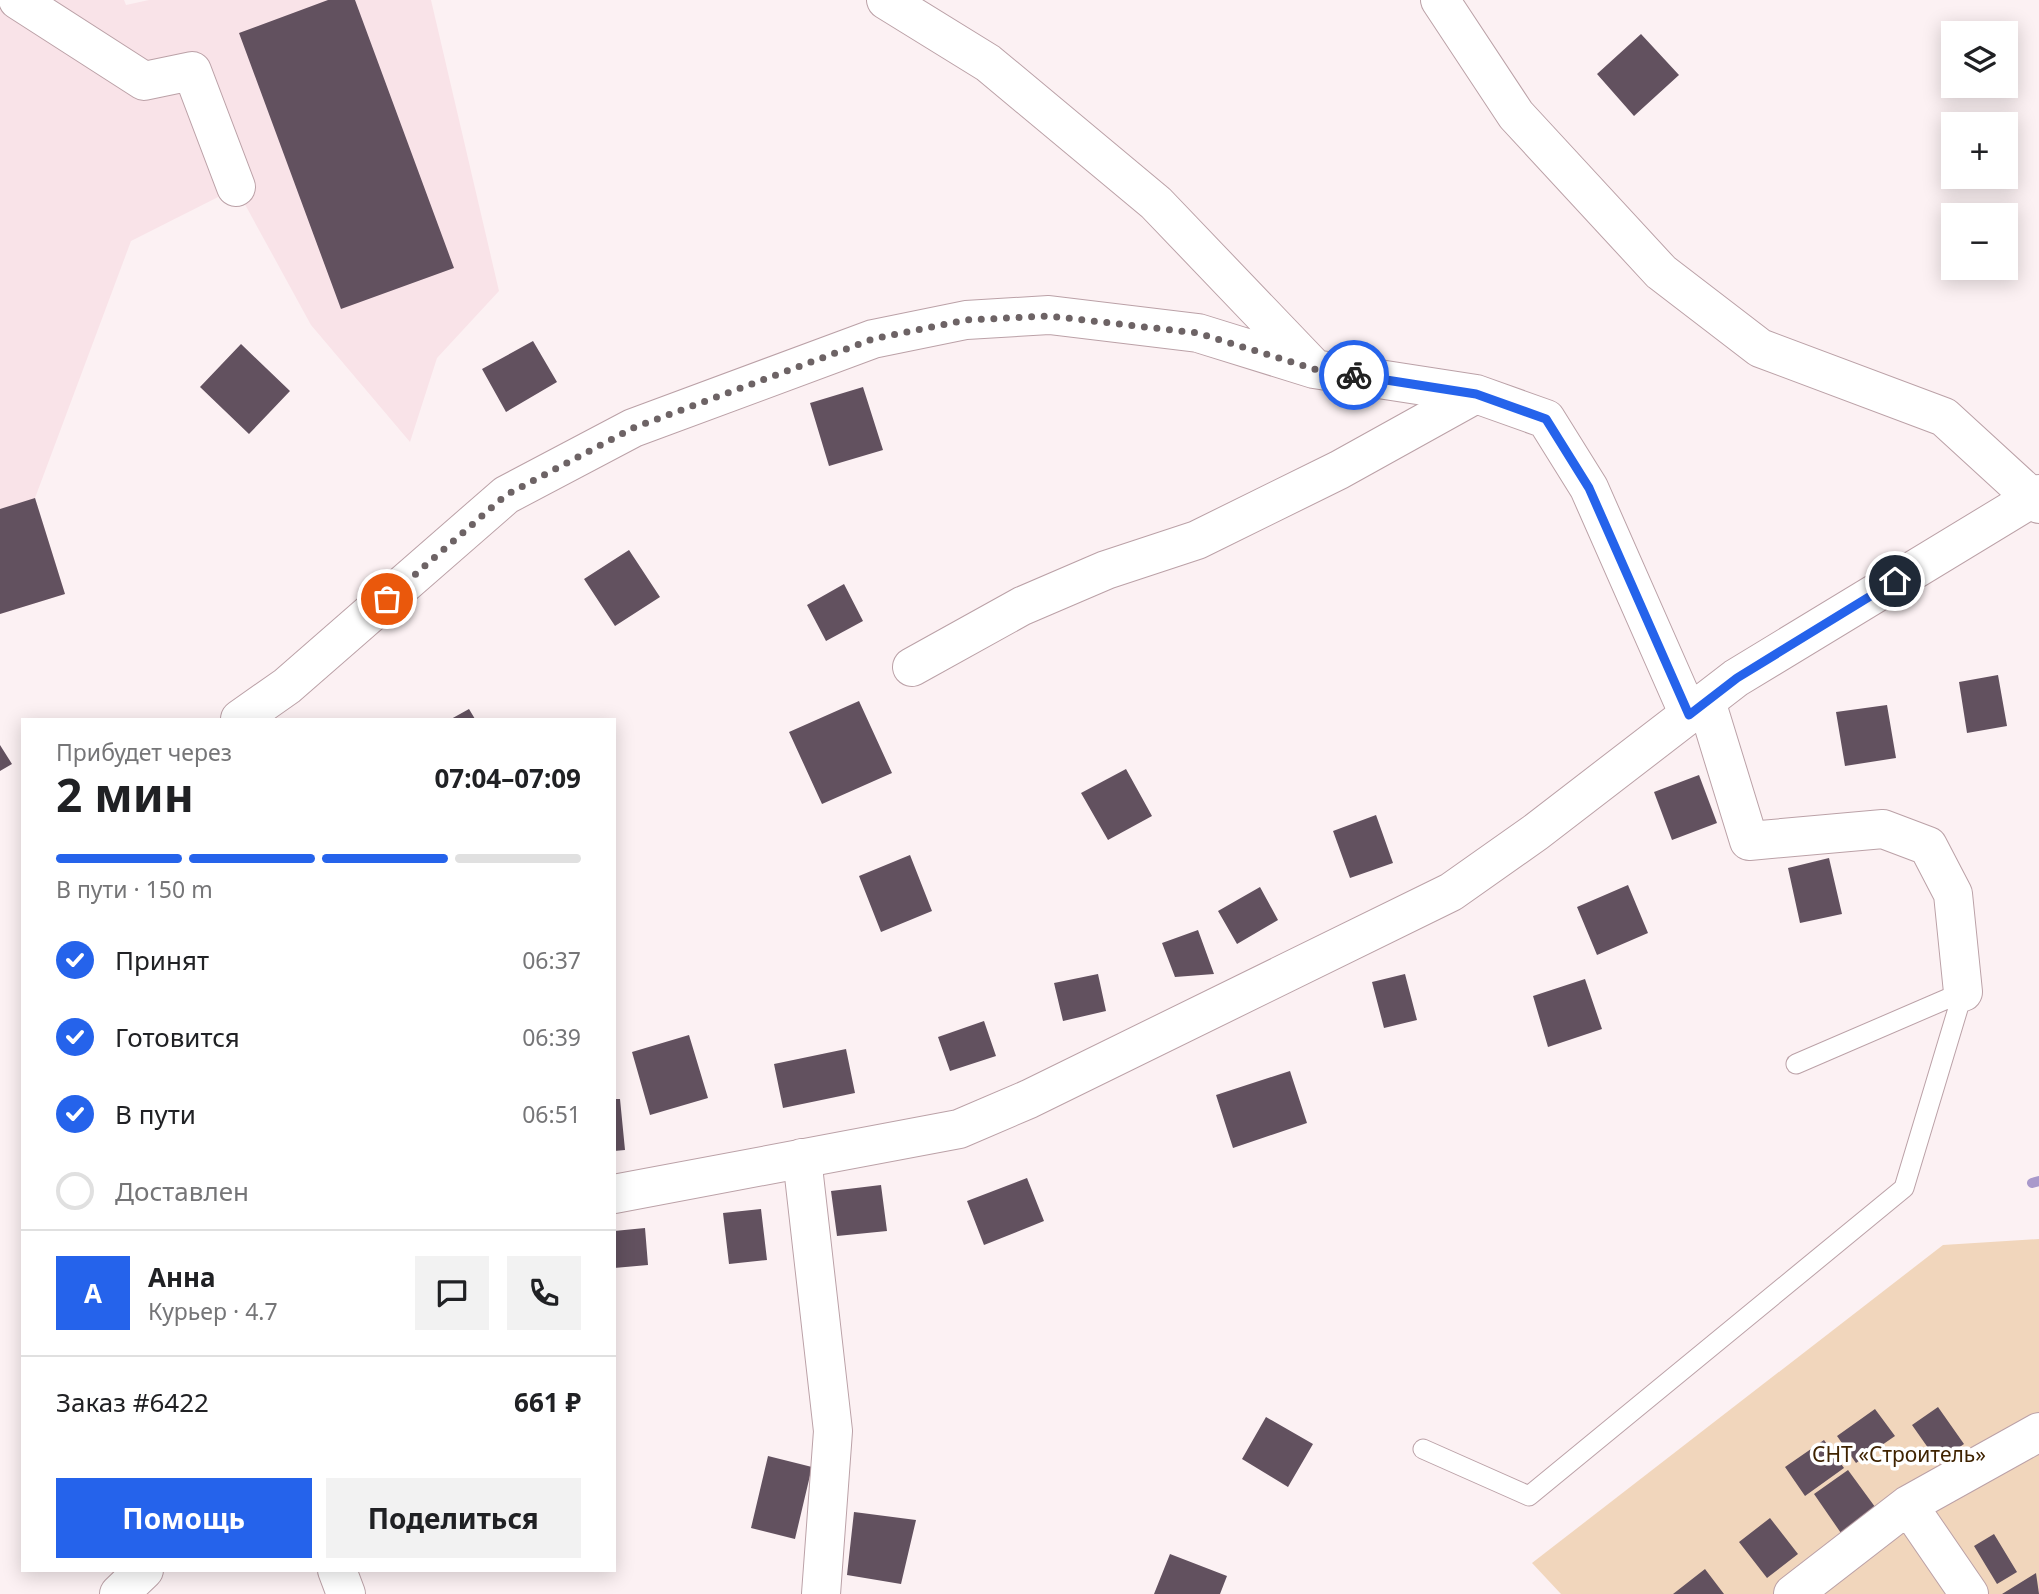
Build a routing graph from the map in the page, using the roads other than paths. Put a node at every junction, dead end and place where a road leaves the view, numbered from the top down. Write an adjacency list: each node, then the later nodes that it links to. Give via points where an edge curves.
1 (18, 0): 4 (street, via 144,81 192,71)
2 (886, 0): 5 (street, via 988,63 1156,203)
3 (1440, 0): 7 (street, via 1516,116 1661,272 1760,348 1944,417)
4 (236, 187)
5 (1314, 369): 6 (street); 10 (street, via 1198,333 1049,316 966,320 873,339 633,428 506,495 287,686)
6 (1476, 394): 8 (street, via 1339,470 1197,540 1106,570 1022,606); 9 (street, via 1546,419 1589,488)
7 (2036, 499): 9 (street, via 1737,678)
8 (912, 667)
9 (1697, 708): 11 (street, via 1749,841 1883,829 1928,846 1953,894); 13 (street, via 1451,892 959,1129)
10 (241, 718)
11 (1963, 992): 12 (lane); 16 (lane, via 1904,1188 1529,1496)
12 (1796, 1064)
13 (802, 1158): 14 (street); 22 (street, via 833,1431)
14 (616, 1194)
15 (2039, 1432): 17 (street)
16 (1423, 1449)
17 (1908, 1505): 23 (street); 24 (street)
18 (142, 1572): 20 (street)
19 (338, 1572): 21 (street)
20 (119, 1594)
21 (346, 1594)
22 (821, 1594)
23 (1793, 1594)
24 (1969, 1594)

